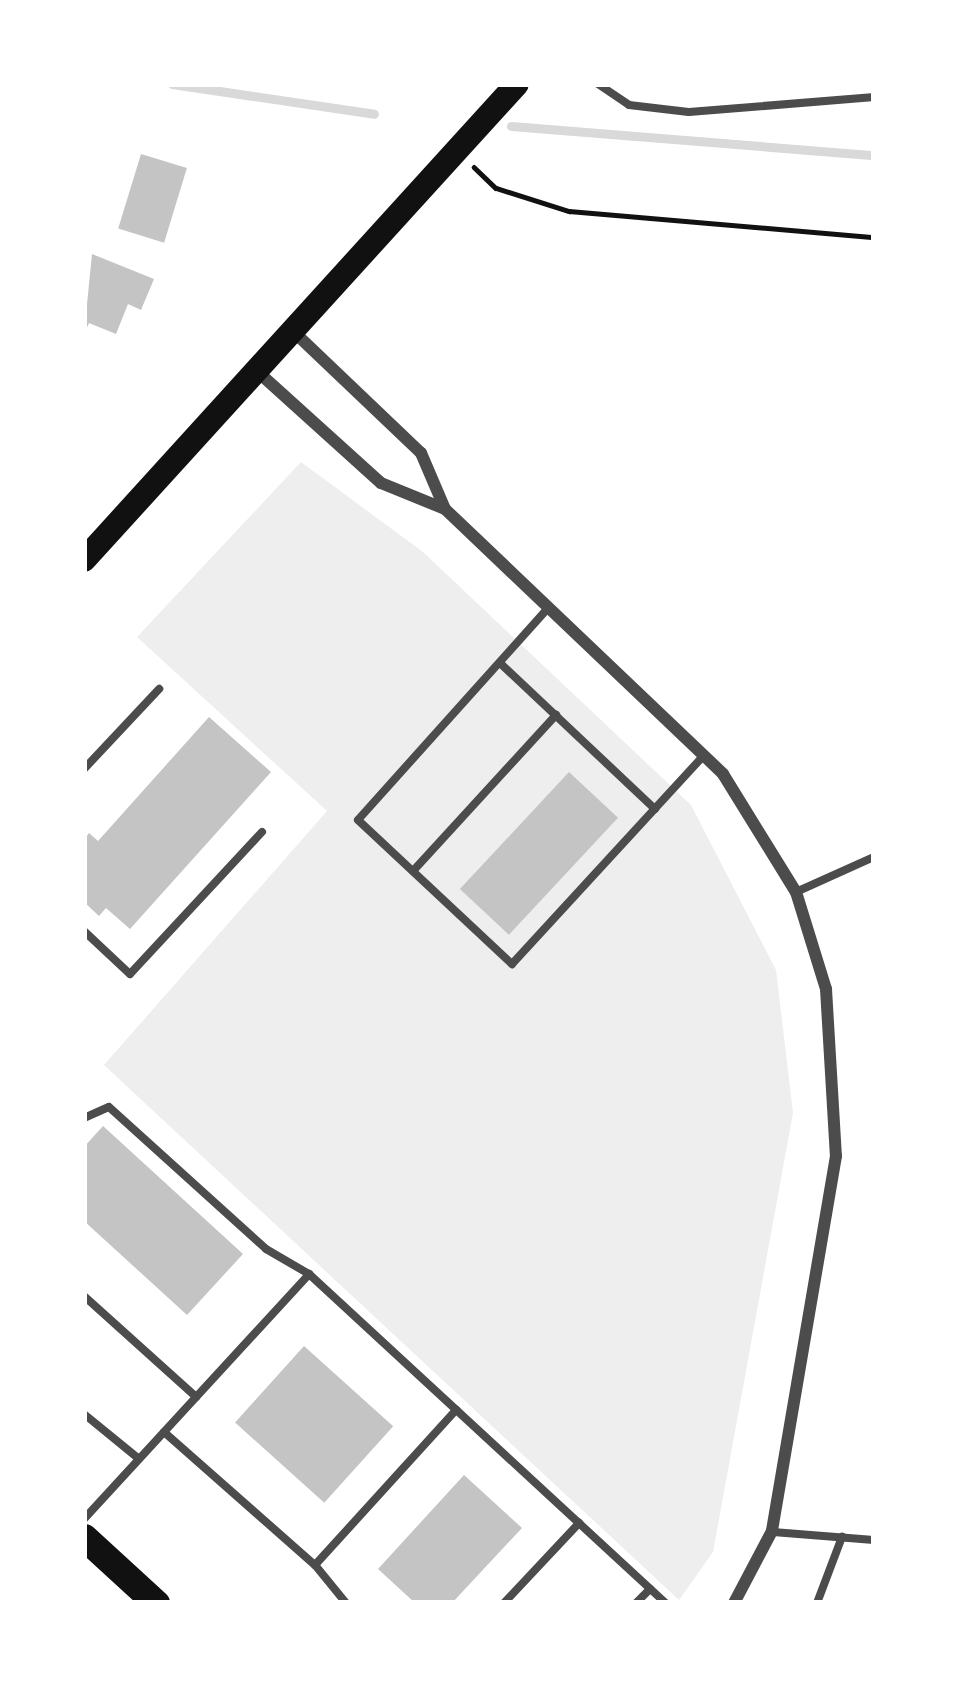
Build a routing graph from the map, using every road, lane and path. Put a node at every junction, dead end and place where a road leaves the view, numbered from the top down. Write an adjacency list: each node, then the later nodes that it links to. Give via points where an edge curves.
1 (517, 84): 4 (main road)
2 (598, 84): 3 (lane, via 629,104 689,112)
3 (874, 97)
4 (456, 151): 5 (path, via 496,188 569,211); 6 (main road)
5 (874, 237)
6 (293, 332): 7 (main road); 8 (street, via 421,453)
7 (257, 371): 8 (street, via 381,483); 9 (main road)
8 (445, 509): 10 (street)
9 (84, 560)
10 (550, 605): 11 (lane); 14 (street)
11 (500, 663): 13 (lane); 19 (lane, via 358,820)
12 (159, 688): 15 (lane)
13 (556, 716): 16 (lane); 19 (lane)
14 (705, 754): 16 (lane); 20 (street)
15 (84, 769)
16 (655, 809): 19 (lane, via 512,964)
17 (262, 832): 21 (lane, via 130,974)
18 (874, 857): 20 (lane)
19 (412, 871)
20 (796, 892): 32 (street, via 826,989 836,1156)
21 (84, 931)
22 (84, 1118): 23 (lane, via 109,1106 266,1249)
23 (309, 1274): 25 (lane); 26 (lane)
24 (84, 1296): 25 (lane)
25 (196, 1397): 28 (lane)
26 (457, 1410): 31 (lane); 36 (lane)
27 (84, 1414): 29 (lane)
28 (164, 1432): 29 (lane); 36 (lane)
29 (139, 1459): 30 (lane)
30 (84, 1519)
31 (579, 1523): 37 (lane); 40 (lane)
32 (772, 1532): 34 (lane); 43 (street)
33 (84, 1537): 38 (main road)
34 (842, 1537): 35 (lane); 44 (lane)
35 (874, 1540)
36 (315, 1565): 39 (lane)
37 (650, 1589): 41 (lane); 42 (lane)
38 (156, 1603)
39 (346, 1603)
40 (504, 1603)
41 (636, 1603)
42 (666, 1603)
43 (734, 1603)
44 (817, 1603)

